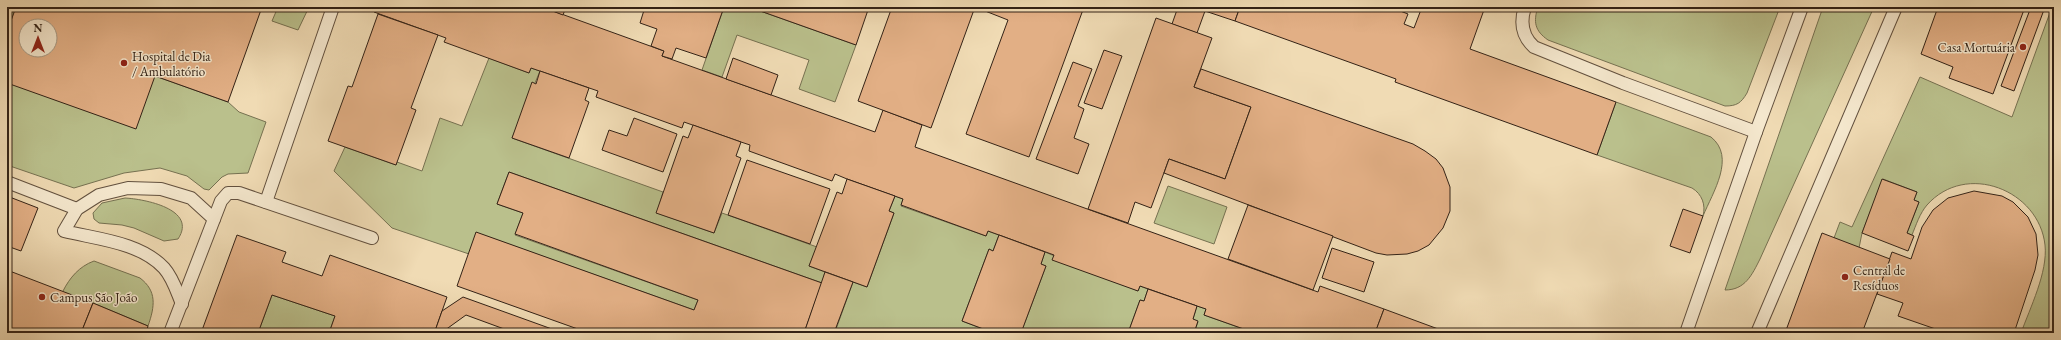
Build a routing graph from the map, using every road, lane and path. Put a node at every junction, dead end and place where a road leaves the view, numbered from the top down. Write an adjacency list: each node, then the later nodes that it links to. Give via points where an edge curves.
1 (1525, 7): 5 (lane, via 1522,24 1528,42 1534,47)
2 (1802, 7): 5 (lane)
3 (1896, 7): 14 (lane)
4 (332, 12): 7 (lane)
5 (1756, 132): 13 (lane)
6 (7, 182): 8 (lane)
7 (266, 202): 9 (lane, via 239,193 228,193 221,201); 10 (lane)
8 (77, 208): 9 (lane, via 98,195 128,188 161,189 191,198); 11 (lane, via 64,231 132,248 150,256 174,283)
9 (214, 219): 11 (lane)
10 (372, 238)
11 (182, 304): 12 (lane)
12 (170, 333)
13 (1686, 333)
14 (1757, 333)

